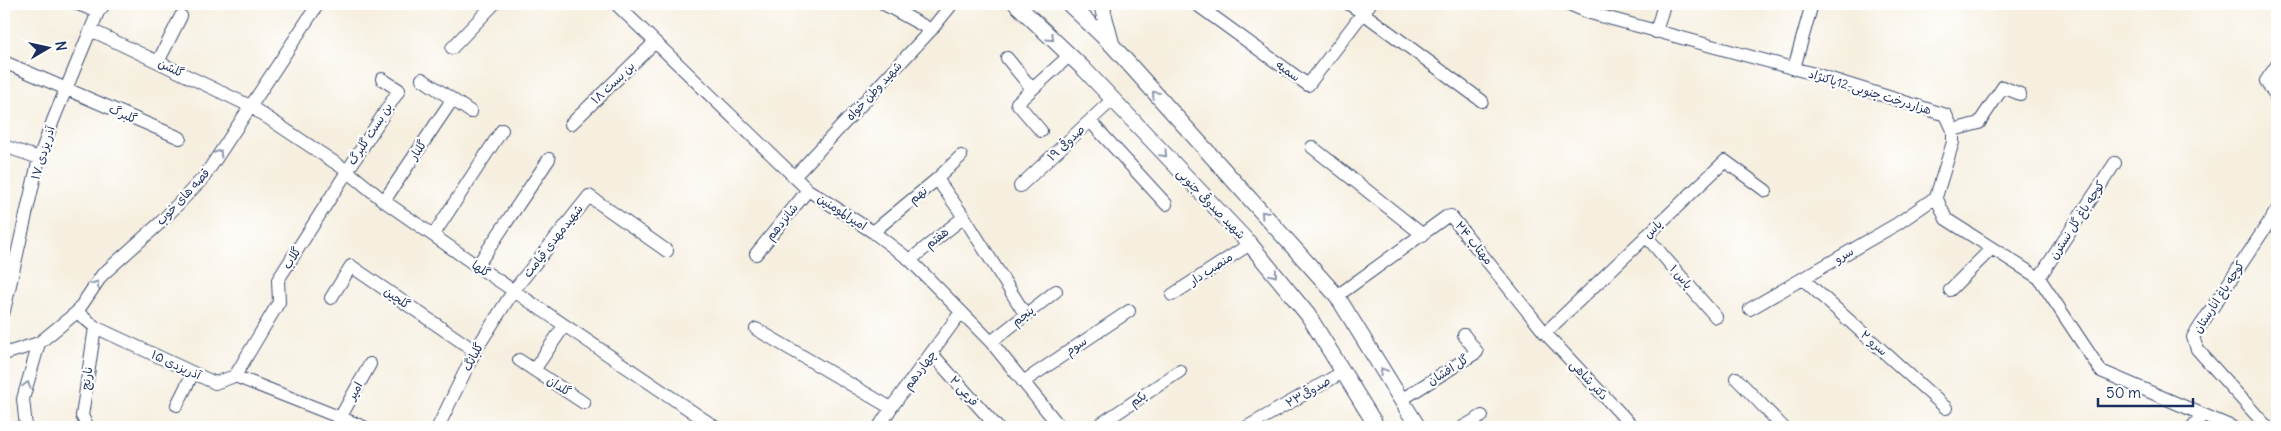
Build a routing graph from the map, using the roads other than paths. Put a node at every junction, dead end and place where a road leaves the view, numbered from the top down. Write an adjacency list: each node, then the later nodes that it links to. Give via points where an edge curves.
1 (78, 4): 15 (street)
2 (318, 4): 40 (street, قصه های خوب)
3 (494, 4): 24 (street)
4 (616, 4): 22 (street, امیرالمومنین)
5 (884, 4): 20 (street)
6 (952, 4): 20 (street, شهید وطن خواه)
7 (1016, 4): 25 (main road, شهید صدوقی جنوبی, one-way to 25)
8 (1069, 4): 23 (main road)
9 (1104, 4): 23 (main road)
10 (1196, 4): 16 (street, سمیه, via 1308,85)
11 (1349, 4): 16 (street)
12 (1570, 4): 17 (street, هزاردرخت جنوبی-12پاکنژاد)
13 (1664, 4): 21 (street)
14 (1812, 4): 30 (street)
15 (101, 8): 19 (street, آذر یزدی ۱۷)
16 (1367, 8): 39 (street)
17 (1591, 8): 21 (street, هزاردرخت جنوبی-12پاکنژاد)
18 (181, 16): 28 (street)
19 (91, 30): 28 (street, گلشن); 33 (street, آذر یزدی ۱۷)
20 (931, 30): 55 (street, شهید وطن خواه)
21 (1656, 32): 30 (street, هزاردرخت جنوبی-12پاکنژاد)
22 (655, 42): 43 (street, بن بست ۱۸); 55 (street, امیرالمومنین)
23 (1112, 45): 82 (main road, one-way to 23)
24 (452, 48)
25 (1069, 56): 34 (street); 38 (main road, شهید صدوقی جنوبی)
26 (1007, 58): 34 (street)
27 (4, 62): 33 (street, گلبرگ)
28 (158, 62): 40 (street, گلشن)
29 (2277, 65): 36 (street, via 2266,80)
30 (1794, 68): 45 (street, هزاردرخت جنوبی-12پاکنژاد, via 1946,115)
31 (382, 79): 54 (street, بن بست گلبرگ, via 399,90)
32 (422, 79): 37 (street)
33 (67, 89): 47 (street, گلبرگ); 51 (street, آذر یزدی ۱۷)
34 (1032, 89): 46 (street, via 1017,102)
35 (2020, 94): 45 (street, via 2001,88 1978,123)
36 (2277, 98)
37 (452, 100): 41 (street); 61 (street, گلنار)
38 (1112, 100): 42 (street, صدوقی ۱۹); 69 (main road, شهید صدوقی جنوبی, one-way to 69)
39 (1482, 101)
40 (250, 106): 54 (street, گلها); 87 (street, قصه های خوب, one-way to 40, via 102,275 160,223 204,177)
41 (470, 112)
42 (1090, 121): 57 (street, صدوقی ۱۹); 62 (street)
43 (571, 124)
44 (502, 130): 66 (street)
45 (1953, 130): 60 (street, via 1953,142)
46 (1041, 132)
47 (180, 138)
48 (4, 146): 51 (street)
49 (1312, 147): 67 (street)
50 (961, 156): 56 (street, نهم)
51 (39, 158): 74 (street, آذر یزدی ۱۷)
52 (549, 159): 75 (street)
53 (2115, 163): 76 (street, کوچه باغ گل نسترن)
54 (346, 170): 61 (street, گلها); 107 (street, گلاب, via 278,280 279,302)
55 (794, 178): 58 (street, امیرالمومنین)
56 (937, 179): 64 (street); 65 (street, نهم)
57 (1020, 186)
58 (808, 190): 65 (street, امیرالمومنین); 72 (street, شانزدهم)
59 (1766, 191): 68 (street, یاس, via 1725,161)
60 (1936, 197): 70 (street, via 1946,219); 77 (street, سرو, via 1897,224)
61 (384, 201): 66 (street, گلها)
62 (1166, 204)
63 (2277, 210): 135 (street, کوچه باغ انارستان, via 2193,337 2197,349)
64 (964, 217): 73 (street, هفتم); 89 (street)
65 (873, 232): 73 (street, امیرالمومنین)
66 (434, 234): 75 (street, گلها)
67 (1422, 235): 82 (street, مهتاب ۲۴); 94 (street, مهتاب ۲۴, via 1446,217 1455,219)
68 (1646, 236): 90 (street, یاس ۱); 94 (street, یاس)
69 (1250, 244): 81 (street, منصب دار); 105 (main road, شهید صدوقی جنوبی, one-way to 105, via 1308,315)
70 (1992, 248): 76 (street); 79 (street)
71 (668, 251): 78 (street, شهیدمهدی قیامت, via 589,196)
72 (756, 254)
73 (910, 260): 88 (street, امیرالمومنین)
74 (9, 265): 85 (street, آذر یزدی ۱۷)
75 (477, 266): 78 (street, گلها)
76 (2040, 278): 115 (street, via 2101,372)
77 (1803, 279): 84 (street, سرو); 114 (street, سرو ۲)
78 (514, 290): 91 (street, گلها); 98 (street, گلبانگ)
79 (1950, 290)
80 (1056, 291): 89 (street, پنجم)
81 (1172, 295)
82 (1337, 296): 110 (main road, one-way to 82)
83 (331, 298): 98 (street, گلچین, via 351,266)
84 (1750, 309)
85 (4, 310)
86 (1129, 311): 109 (street, سوم)
87 (78, 312): 92 (street, ۱۵ آذریزدی); 97 (street, قصه های خوب)
88 (961, 312): 96 (street, امیرالمومنین); 100 (street, چهاردهم)
89 (1025, 314): 96 (street, پنجم)
90 (1716, 317)
91 (564, 326): 103 (street, گلدان); 122 (street, گلها)
92 (95, 327): 106 (street, ۱۵ آذریزدی); 119 (street, نارنج, via 82,416)
93 (756, 329): 113 (street)
94 (1544, 333): 131 (street, دکتر شاهی)
95 (1464, 336): 110 (street, گل افشان, via 1477,352)
96 (991, 342): 109 (street, امیرالمومنین)
97 (39, 343): 99 (street, قصه های خوب); 118 (street, one-way to 97, via 23,399)
98 (475, 351): 121 (street, گلبانگ)
99 (4, 354)
100 (932, 354): 113 (street, چهاردهم); 124 (street, فرعی ۲)
101 (518, 360): 103 (street, گلدان)
102 (370, 364): 117 (street, امیر)
103 (534, 370): 111 (street, گلدان)
104 (1180, 372): 126 (street, یکم)
105 (1343, 372): 127 (street, صدوقی۲۳); 128 (main road, شهید صدوقی جنوبی)
106 (193, 373): 107 (street, ۱۵ آذریزدی, via 215,383); 112 (street)
107 (235, 376): 117 (street)
108 (1736, 378): 132 (street)
109 (1024, 382): 125 (street, امیرالمومنین)
110 (1401, 400): 129 (main road)
111 (584, 403)
112 (177, 405)
113 (891, 408): 123 (street, چهاردهم)
114 (1946, 408)
115 (2203, 415): 133 (street); 134 (street)
116 (1482, 416): 130 (street)
117 (340, 418): 120 (street)
118 (26, 427)
119 (88, 427)
120 (364, 427)
121 (438, 427)
122 (715, 427)
123 (879, 427)
124 (997, 427)
125 (1060, 427)
126 (1096, 427)
127 (1246, 427)
128 (1377, 427)
129 (1418, 427)
130 (1463, 427)
131 (1633, 427)
132 (1782, 427)
133 (2192, 427)
134 (2232, 427)
135 (2267, 427)

